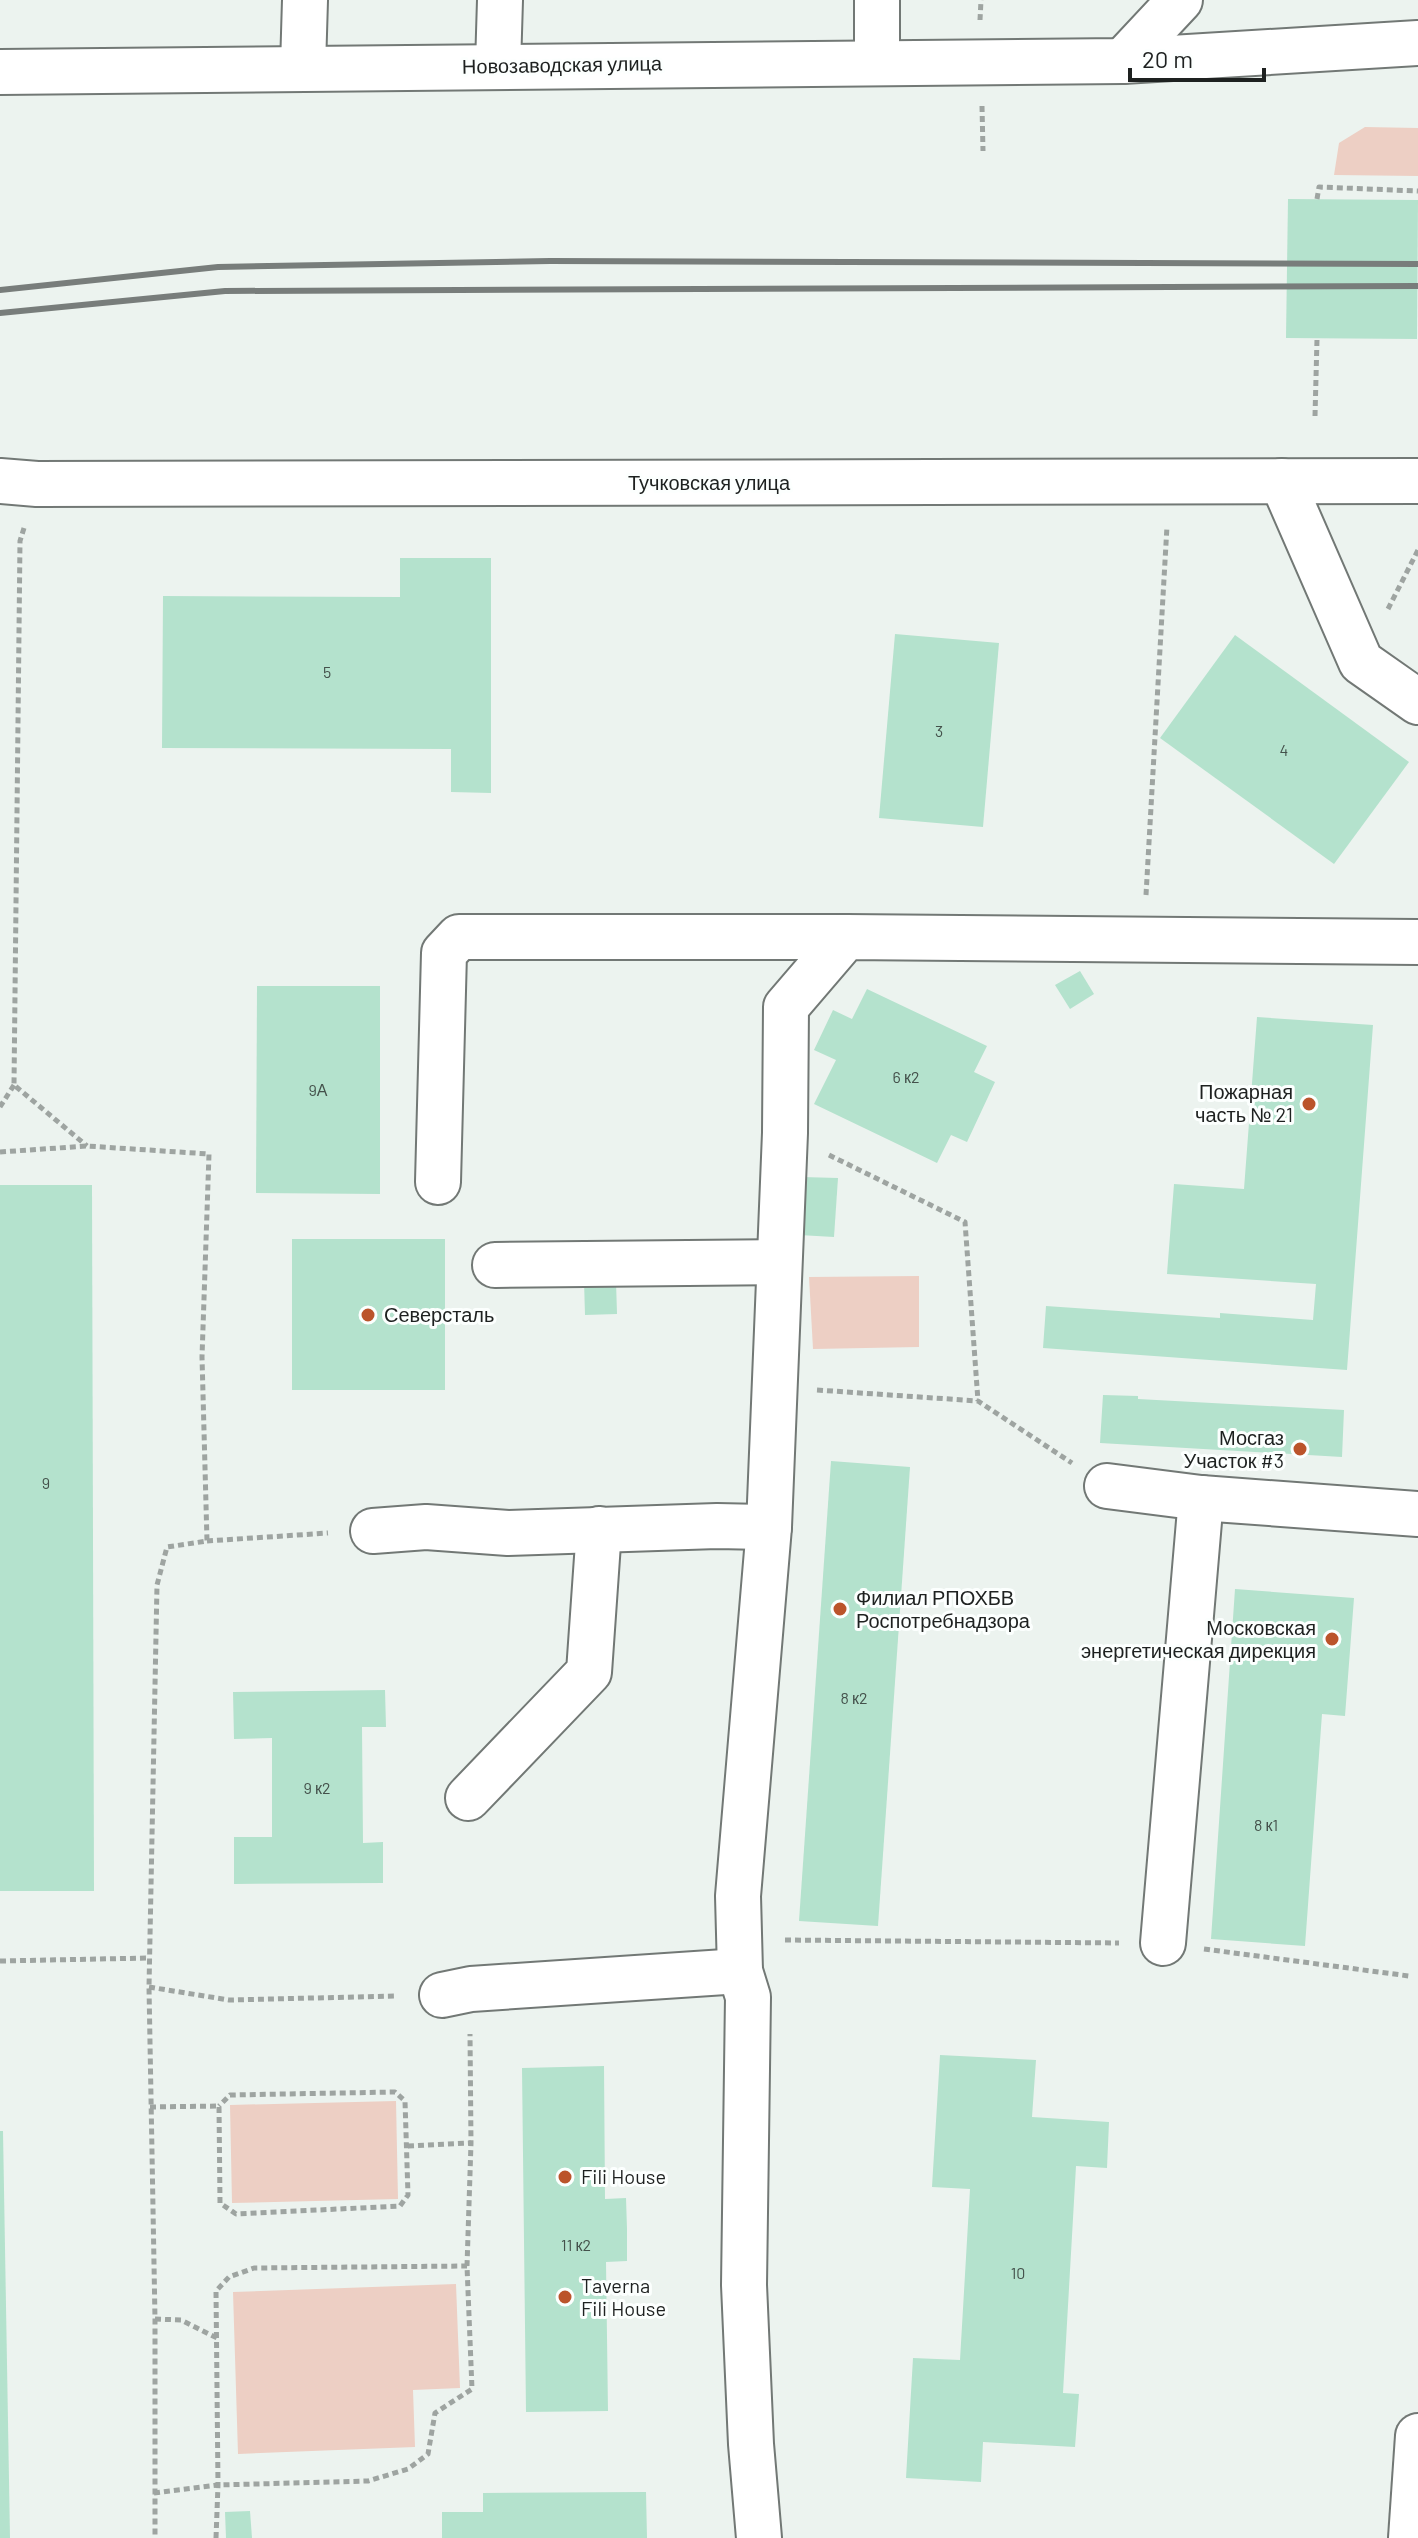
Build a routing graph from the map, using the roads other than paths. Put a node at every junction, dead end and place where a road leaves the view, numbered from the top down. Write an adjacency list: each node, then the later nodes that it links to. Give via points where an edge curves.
1 (305, 0): 9 (street)
2 (500, 0): 8 (street)
3 (877, 0): 7 (street)
4 (1180, 0): 6 (street)
5 (1418, 43): 6 (street, Новозаводская улица)
6 (1123, 61): 7 (street, Новозаводская улица)
7 (877, 62): 8 (street, Новозаводская улица)
8 (498, 66): 9 (street, Новозаводская улица)
9 (303, 67): 10 (street, Новозаводская улица)
10 (0, 72)
11 (1282, 481): 12 (street, Тучковская улица); 13 (street, Тучковская улица); 14 (street, via 1361,662)
12 (1418, 481)
13 (18, 483)
14 (1418, 702)
15 (846, 937): 16 (street); 17 (street, via 459,937 444,953); 18 (street, via 786,1007)
16 (1418, 942)
17 (438, 1182)
18 (779, 1262): 19 (street); 23 (street)
19 (495, 1265)
20 (1107, 1486): 21 (street)
21 (1201, 1498): 22 (street); 27 (street)
22 (1418, 1514)
23 (769, 1527): 24 (street); 28 (street, via 738,1896)
24 (599, 1529): 25 (street); 26 (street, via 589,1672)
25 (373, 1531)
26 (468, 1798)
27 (1163, 1943)
28 (740, 1955): 29 (street); 31 (street, via 748,1997 744,2285)
29 (457, 1992)
30 (1418, 2436): 32 (street)
31 (759, 2538)
32 (1411, 2538)

